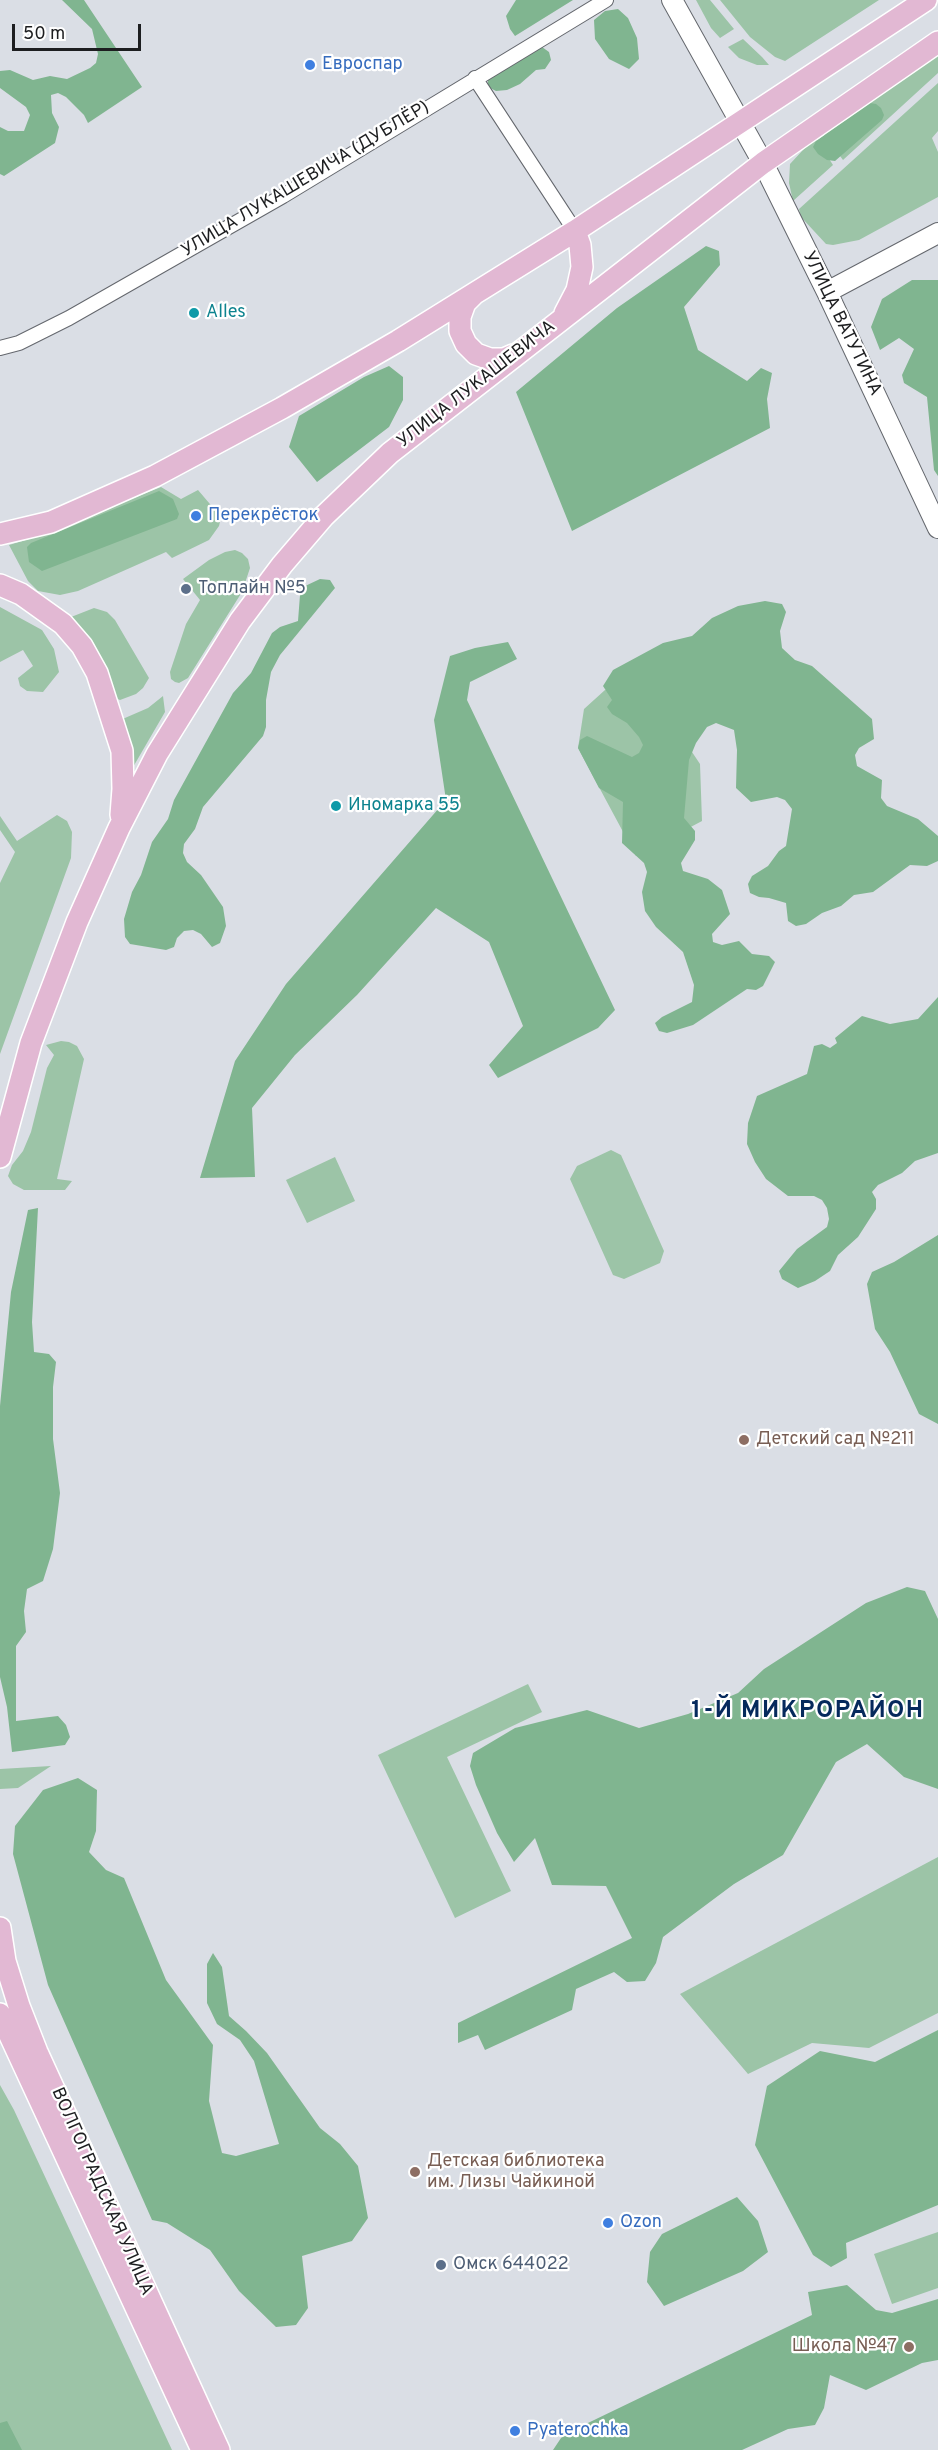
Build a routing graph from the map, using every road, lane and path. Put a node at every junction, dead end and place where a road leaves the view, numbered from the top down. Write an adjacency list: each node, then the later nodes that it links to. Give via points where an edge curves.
1 (606, 0): 5 (street, УЛИЦА ЛУКАШЕВИЧА (ДУБЛЁР))
2 (672, 0): 6 (main road, УЛИЦА ВАТУТИНА)
3 (926, 0): 6 (main road)
4 (938, 42): 7 (main road, УЛИЦА ЛУКАШЕВИЧА)
5 (474, 78): 8 (street); 13 (street, УЛИЦА ЛУКАШЕВИЧА (ДУБЛЁР), via 196,246 61,322)
6 (740, 121): 7 (main road, УЛИЦА ВАТУТИНА); 8 (main road)
7 (763, 162): 10 (main road, УЛИЦА ВАТУТИНА); 12 (main road, УЛИЦА ЛУКАШЕВИЧА)
8 (575, 231): 11 (main road); 12 (main road, via 582,256 580,279 573,300)
9 (938, 232): 10 (main road)
10 (827, 292): 15 (main road, УЛИЦА ВАТУТИНА)
11 (475, 293): 14 (main road, via 460,316 460,331 466,344 476,354 490,359 504,359); 16 (main road, via 301,397 154,476 51,522)
12 (559, 321): 14 (main road, УЛИЦА ЛУКАШЕВИЧА)
13 (0, 348)
14 (517, 353): 18 (main road, УЛИЦА ЛУКАШЕВИЧА, via 390,453 324,516 282,565 240,621 163,745)
15 (936, 522)
16 (0, 534)
17 (0, 585): 18 (main road, via 21,594 63,624 82,646 97,673 122,751)
18 (119, 828): 19 (main road, via 77,921 31,1043)
19 (0, 1157)
20 (0, 1928): 23 (main road, ВОЛГОГРАДСКАЯ УЛИЦА, via 5,1961 37,2052)
21 (0, 2014): 22 (main road, ВОЛГОГРАДСКАЯ УЛИЦА)
22 (202, 2450)
23 (219, 2450)

